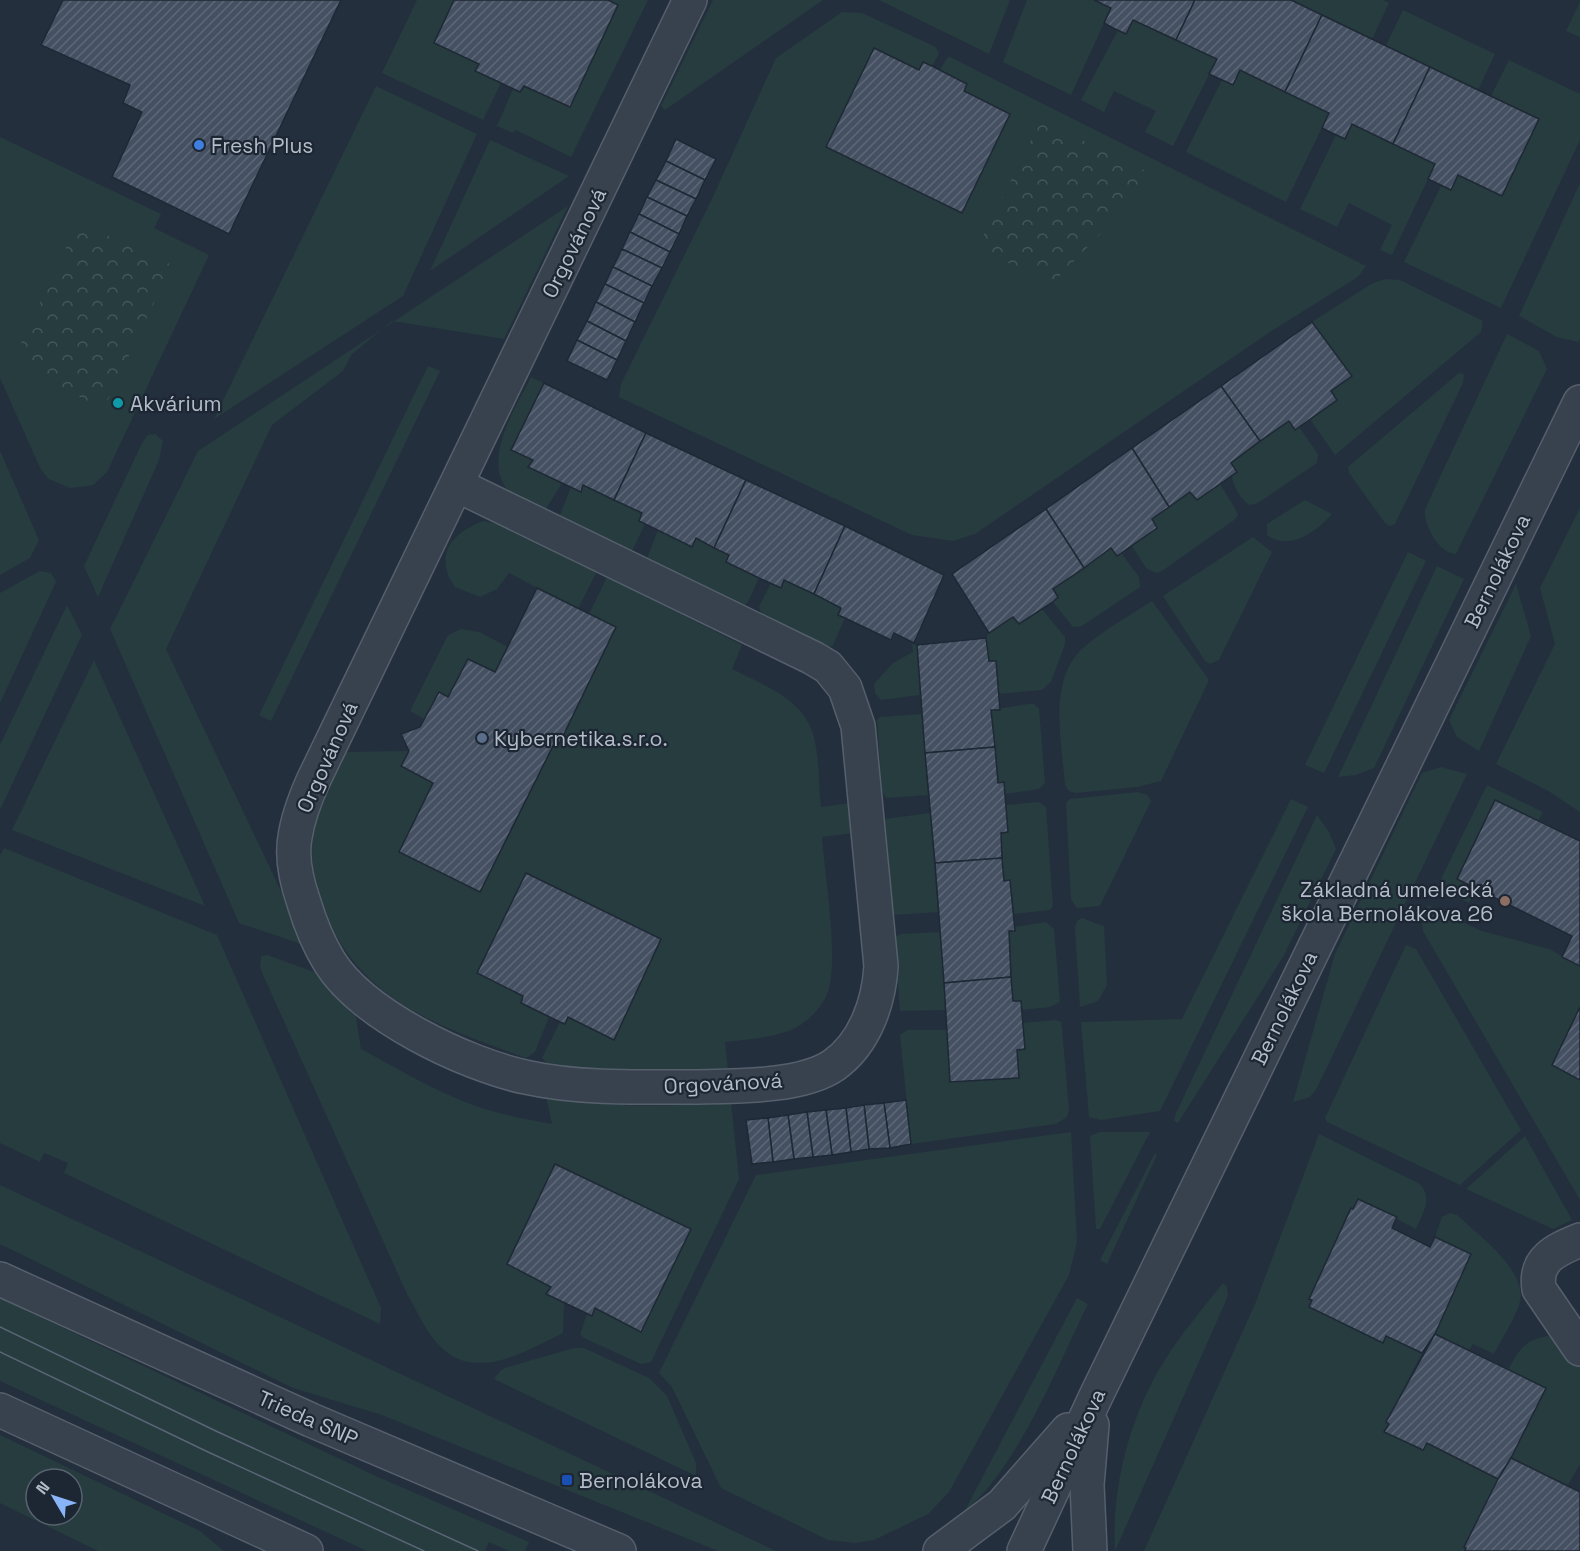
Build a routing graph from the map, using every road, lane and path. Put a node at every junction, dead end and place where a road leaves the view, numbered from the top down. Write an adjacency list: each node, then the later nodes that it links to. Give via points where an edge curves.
1 (690, 0): 3 (street, Orgovánová)
2 (1580, 402): 7 (street, Bernolákova)
3 (457, 485): 3 (street, Orgovánová, via 302,807 294,838 295,869 310,925 330,963 361,996 403,1027 491,1067 526,1078 608,1086 732,1086 805,1078 836,1064 867,1023 878,1000 881,966 858,726 845,688 828,667 813,658)
4 (1580, 1240): 6 (street, via 1548,1256 1538,1270 1537,1280 1539,1289)
5 (0, 1279): 10 (street, Trieda SNP, via 311,1420)
6 (1580, 1349)
7 (1095, 1396): 11 (street, via 1002,1505); 12 (street, Bernolákova); 13 (street, via 1087,1485)
8 (0, 1410): 9 (street)
9 (306, 1551)
10 (619, 1551)
11 (940, 1551)
12 (1024, 1551)
13 (1090, 1551)

